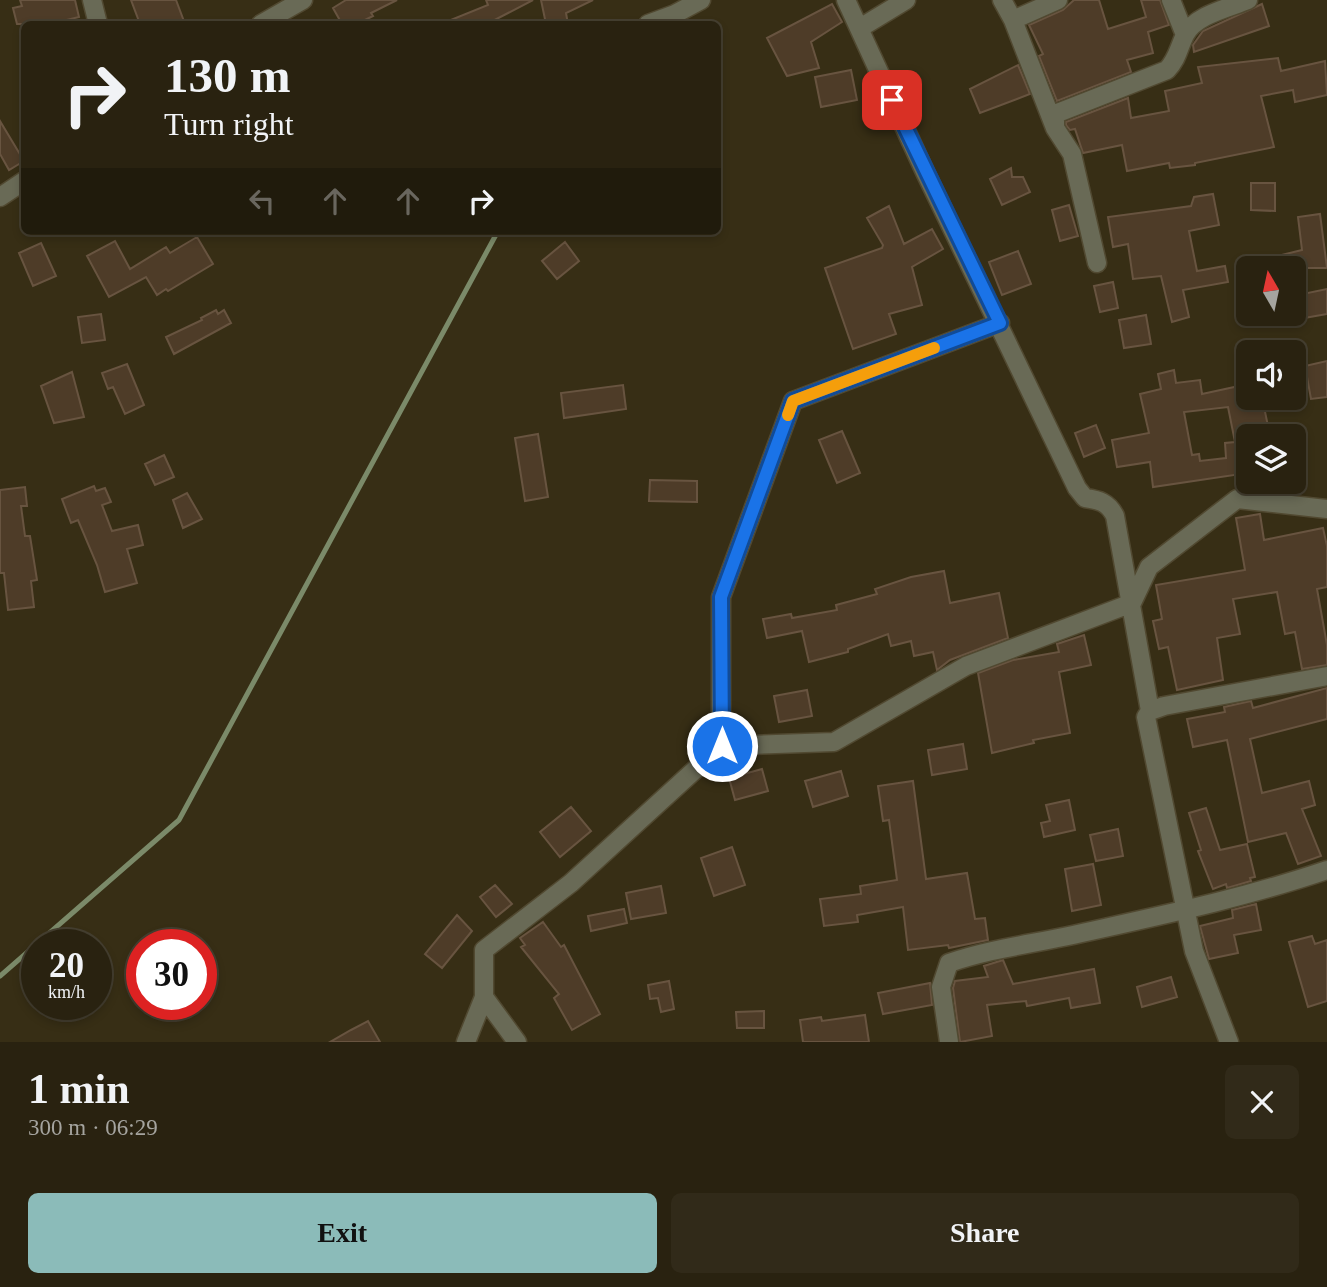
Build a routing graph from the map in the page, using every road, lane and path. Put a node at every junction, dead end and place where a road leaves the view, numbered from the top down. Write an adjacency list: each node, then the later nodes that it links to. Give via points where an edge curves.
1 (92, 0): 11 (street)
2 (303, 0): 12 (street)
3 (701, 0): 13 (street)
4 (846, 0): 14 (street)
5 (906, 0): 14 (street)
6 (1002, 0): 10 (street)
7 (1058, 0): 10 (street)
8 (1171, 0): 15 (street)
9 (1248, 0): 15 (street, via 1193,24)
10 (1013, 20): 16 (street)
11 (97, 21)
12 (266, 21)
13 (656, 21)
14 (860, 28): 20 (street)
15 (1185, 35): 16 (street, via 1178,59 1167,70 1055,114)
16 (1055, 128): 19 (street, via 1072,154)
17 (21, 183): 18 (street)
18 (0, 197)
19 (1097, 263)
20 (1000, 323): 22 (street, via 1077,488 1084,498 1111,507); 25 (street, via 793,401 721,597)
21 (1327, 509): 22 (street, via 1237,499 1149,567)
22 (1132, 603): 24 (street); 25 (street, via 966,666 834,742)
23 (1327, 676): 24 (street)
24 (1150, 711): 27 (street, via 1146,717)
25 (722, 746): 28 (street, via 571,883 484,950)
26 (1327, 870): 27 (street)
27 (1184, 908): 31 (street, via 949,963 941,987); 32 (street, via 1194,951)
28 (484, 997): 29 (street); 30 (street)
29 (466, 1042)
30 (517, 1042)
31 (949, 1042)
32 (1229, 1042)

